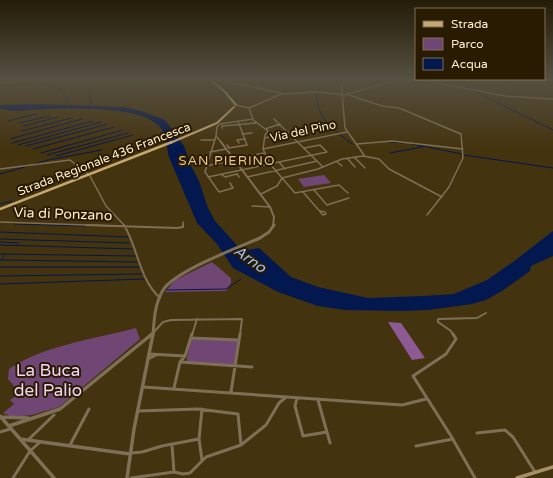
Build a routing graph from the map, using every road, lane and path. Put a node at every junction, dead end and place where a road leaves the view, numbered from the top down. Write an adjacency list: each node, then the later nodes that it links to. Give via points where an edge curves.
1 (261, 102): 6 (street)
2 (343, 102): 16 (street)
3 (371, 102): 31 (street, via 397,107 460,133)
4 (231, 105): 5 (main road, Strada Regionale 436 Francesca); 5 (main road); 68 (main road, Strada Regionale 436 Francesca, via 221,119 199,132)
5 (235, 106): 6 (street)
6 (248, 108): 8 (street)
7 (274, 119): 12 (street)
8 (252, 120): 9 (street); 10 (street)
9 (238, 121): 11 (street); 19 (street, via 218,125)
10 (256, 123): 11 (street); 14 (street)
11 (239, 124): 13 (street); 18 (street)
12 (280, 124): 14 (street); 15 (street)
13 (222, 128)
14 (265, 129): 20 (street, via 268,131)
15 (289, 132): 20 (street); 24 (street)
16 (347, 132): 24 (street, Via del Pino); 26 (street)
17 (252, 133): 18 (street)
18 (242, 134): 21 (street)
19 (216, 136): 23 (street); 30 (street)
20 (265, 138): 28 (street)
21 (244, 139): 25 (street, via 238,140); 27 (street, via 248,144 229,148)
22 (201, 140): 23 (street)
23 (214, 140): 32 (street)
24 (299, 142): 28 (street, Via del Pino); 29 (street)
25 (239, 143)
26 (357, 144): 31 (street, via 392,141); 35 (street)
27 (227, 145)
28 (262, 148): 33 (street)
29 (304, 148): 34 (street); 34 (street, via 320,145 327,152)
30 (226, 149): 32 (street); 38 (street)
31 (463, 149): 64 (street, via 463,158)
32 (210, 152): 43 (street)
33 (264, 153): 38 (street); 42 (street)
34 (311, 155): 39 (street); 41 (street)
35 (363, 156): 36 (street); 64 (street, via 379,159 389,170)
36 (354, 157): 37 (street); 47 (street)
37 (346, 158): 40 (street); 46 (street)
38 (234, 159): 43 (street); 50 (street)
39 (318, 161): 45 (street); 49 (street)
40 (336, 161): 44 (street); 45 (street)
41 (279, 162): 42 (street); 49 (street)
42 (270, 164): 50 (street); 51 (street)
43 (206, 166): 53 (street, via 205,172)
44 (342, 166)
45 (323, 167): 56 (street)
46 (355, 167)
47 (365, 168)
48 (0, 169): 73 (street, Via di Ponzano, via 70,160 89,175 106,206)
49 (285, 169): 51 (street)
50 (242, 170): 52 (street); 55 (street)
51 (275, 171): 55 (street); 56 (street)
52 (221, 174): 53 (street); 54 (street, via 225,177 237,174)
53 (208, 177): 59 (street, via 219,192 233,188)
54 (239, 177)
55 (247, 177): 63 (street)
56 (282, 178): 57 (street); 58 (street)
57 (286, 182): 58 (street); 61 (street, via 294,193)
58 (280, 183): 63 (street)
59 (230, 184)
60 (314, 190): 61 (street); 62 (street, via 339,185); 65 (street, via 327,204)
61 (303, 192): 69 (street)
62 (348, 193)
63 (261, 194): 67 (street)
64 (442, 197): 70 (street)
65 (349, 198)
66 (252, 206): 67 (street)
67 (270, 207): 74 (street, via 275,222 269,233 171,280)
68 (0, 209)
69 (320, 211)
70 (427, 215)
71 (0, 222): 73 (street, Via di Ponzano)
72 (183, 222): 73 (street, Via di Ponzano, via 183,227 177,228)
73 (125, 226): 74 (street, Via di Ponzano, via 146,280 152,291)
74 (160, 298): 77 (street)
75 (486, 313): 92 (street, via 477,318 438,319 438,322 451,331 456,339 446,354 413,375)
76 (196, 319): 77 (street, via 166,321); 78 (street); 79 (street, via 242,319)
77 (153, 333): 80 (street); 99 (street, via 60,409)
78 (191, 338): 79 (street); 82 (street)
79 (239, 340): 85 (street)
80 (150, 354): 81 (street); 83 (street)
81 (157, 355): 82 (street); 83 (street)
82 (185, 356): 84 (street)
83 (148, 359): 87 (street)
84 (180, 362): 85 (street); 88 (street)
85 (235, 366): 86 (street); 89 (street)
86 (252, 366)
87 (143, 387): 88 (street); 96 (street)
88 (174, 388): 89 (street)
89 (231, 392): 90 (street)
90 (285, 398): 91 (street); 112 (street, via 266,425)
91 (297, 398): 93 (street); 102 (street, via 295,406 303,436)
92 (426, 399): 93 (street, via 402,405); 106 (street)
93 (318, 400): 102 (street)
94 (89, 409): 110 (street)
95 (202, 409): 96 (street); 105 (street); 112 (street, via 238,414)
96 (138, 411): 115 (street)
97 (54, 415): 107 (street)
98 (1, 417): 99 (street); 100 (street)
99 (32, 418): 100 (street)
100 (10, 427): 101 (street); 104 (street)
101 (0, 432)
102 (327, 432): 109 (street)
103 (477, 432): 119 (street, via 505,430 513,437)
104 (20, 438): 107 (street); 114 (street)
105 (199, 439): 111 (street); 116 (street)
106 (453, 439): 113 (street); 124 (street)
107 (28, 440): 108 (street)
108 (41, 442): 110 (street); 114 (street)
109 (330, 443)
110 (70, 445): 115 (street)
111 (172, 445): 115 (street); 118 (street)
112 (241, 445): 116 (street, via 212,454)
113 (416, 446)
114 (30, 451): 120 (street); 121 (street)
115 (130, 454): 122 (street)
116 (202, 460): 118 (street, via 190,473)
117 (553, 467): 119 (main road)
118 (174, 472): 123 (street)
119 (535, 472): 125 (main road)
120 (13, 478)
121 (54, 478)
122 (127, 478)
123 (131, 478)
124 (475, 478)
125 (517, 478)

